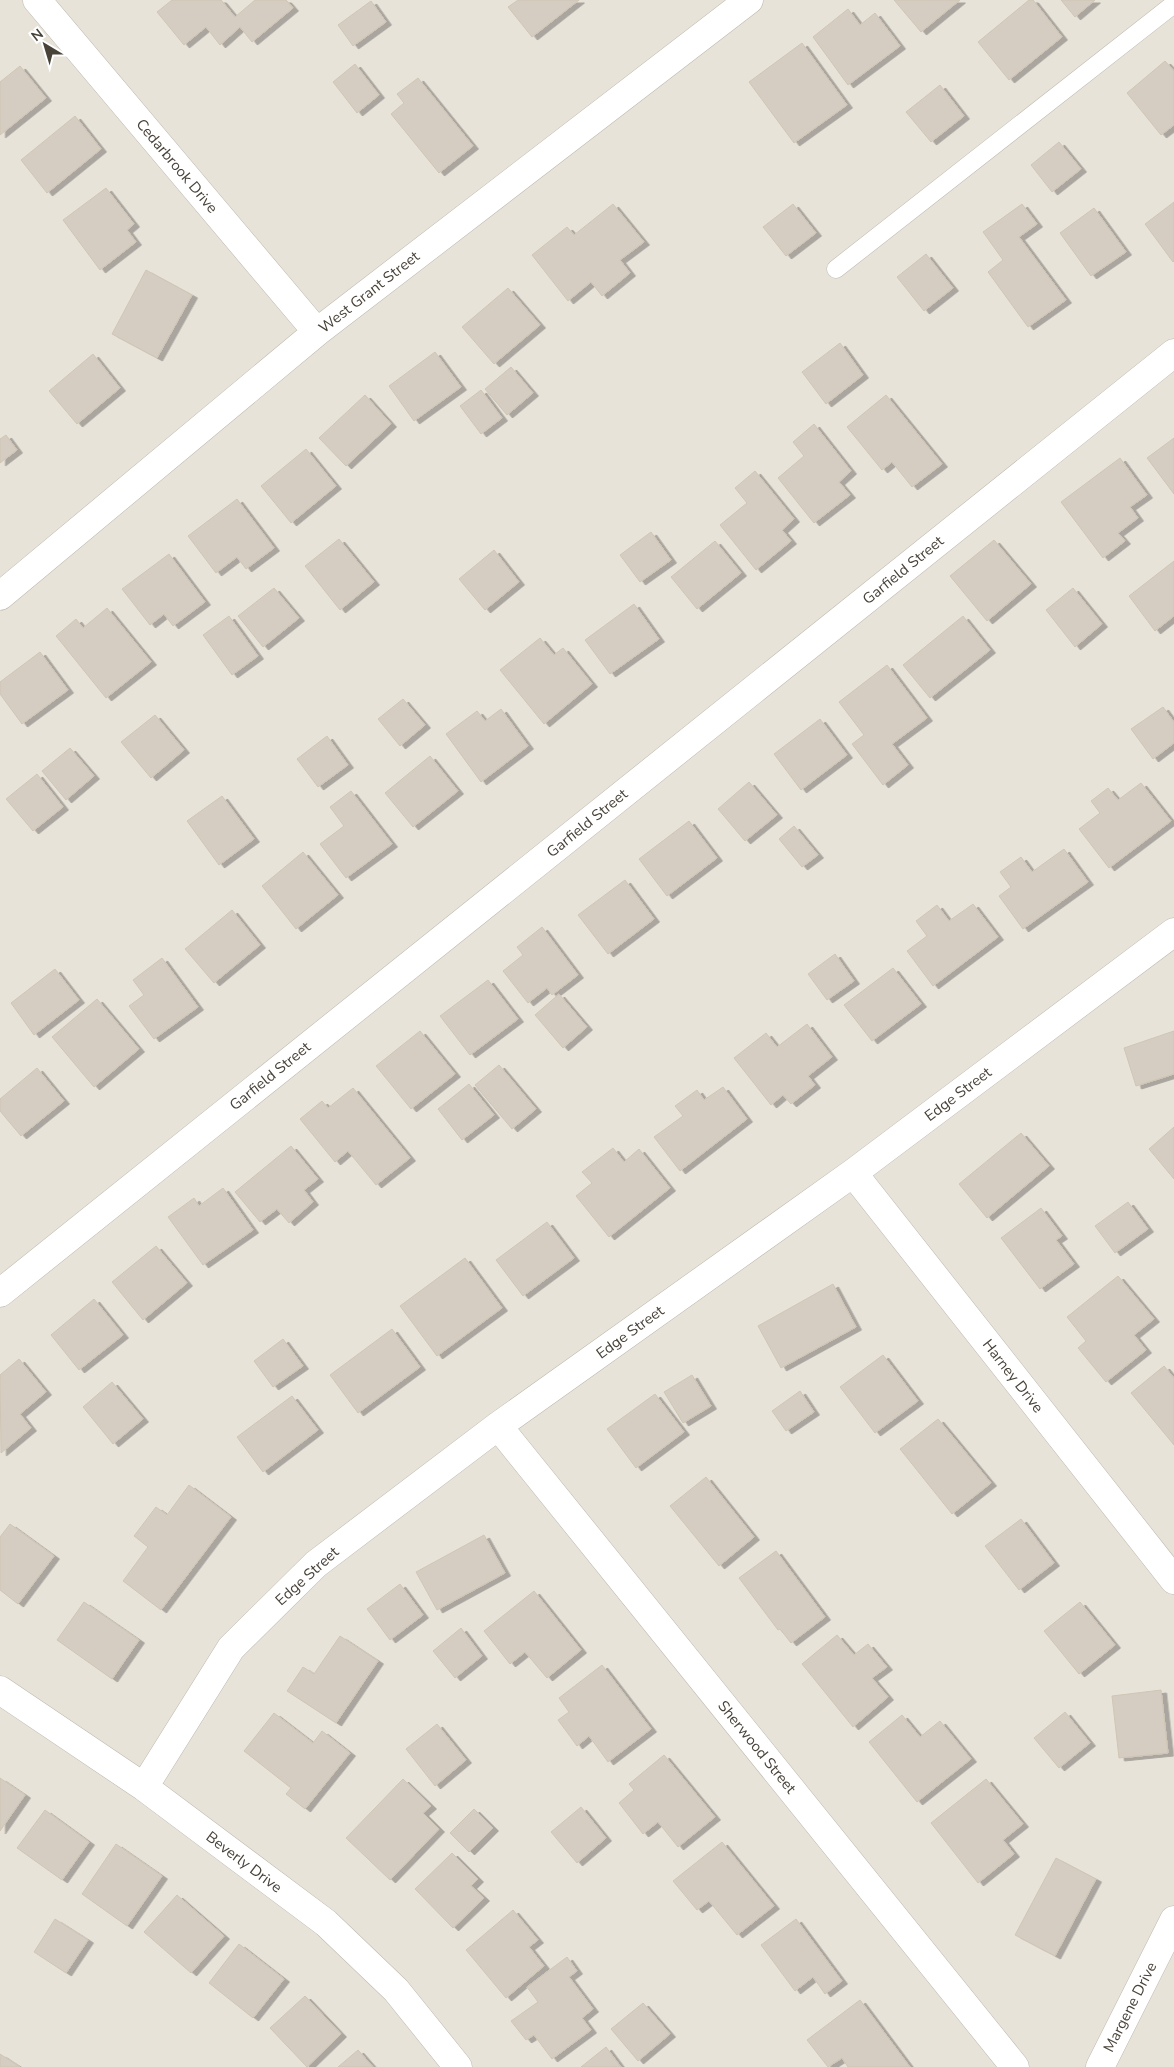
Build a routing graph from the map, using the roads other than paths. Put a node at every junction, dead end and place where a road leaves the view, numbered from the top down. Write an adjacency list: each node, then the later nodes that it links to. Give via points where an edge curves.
1 (37, 0): 5 (street, Cedarbrook Drive)
2 (749, 0): 5 (street, West Grant Street)
3 (1174, 4): 4 (lane)
4 (836, 269)
5 (317, 332): 7 (street, West Grant Street)
6 (1174, 353): 10 (street, Garfield Street)
7 (0, 596)
8 (1174, 932): 9 (street, Edge Street)
9 (853, 1173): 11 (street, Edge Street); 12 (street, Harney Drive)
10 (0, 1293)
11 (498, 1426): 14 (street, Edge Street, via 316,1564 231,1648); 17 (street, Sherwood Street)
12 (1174, 1580)
13 (0, 1690): 14 (street, Beverly Drive)
14 (144, 1787): 16 (street, Beverly Drive, via 326,1923 396,1990)
15 (1174, 1920): 18 (street, Margene Drive)
16 (458, 2067)
17 (1015, 2067)
18 (1100, 2067)

